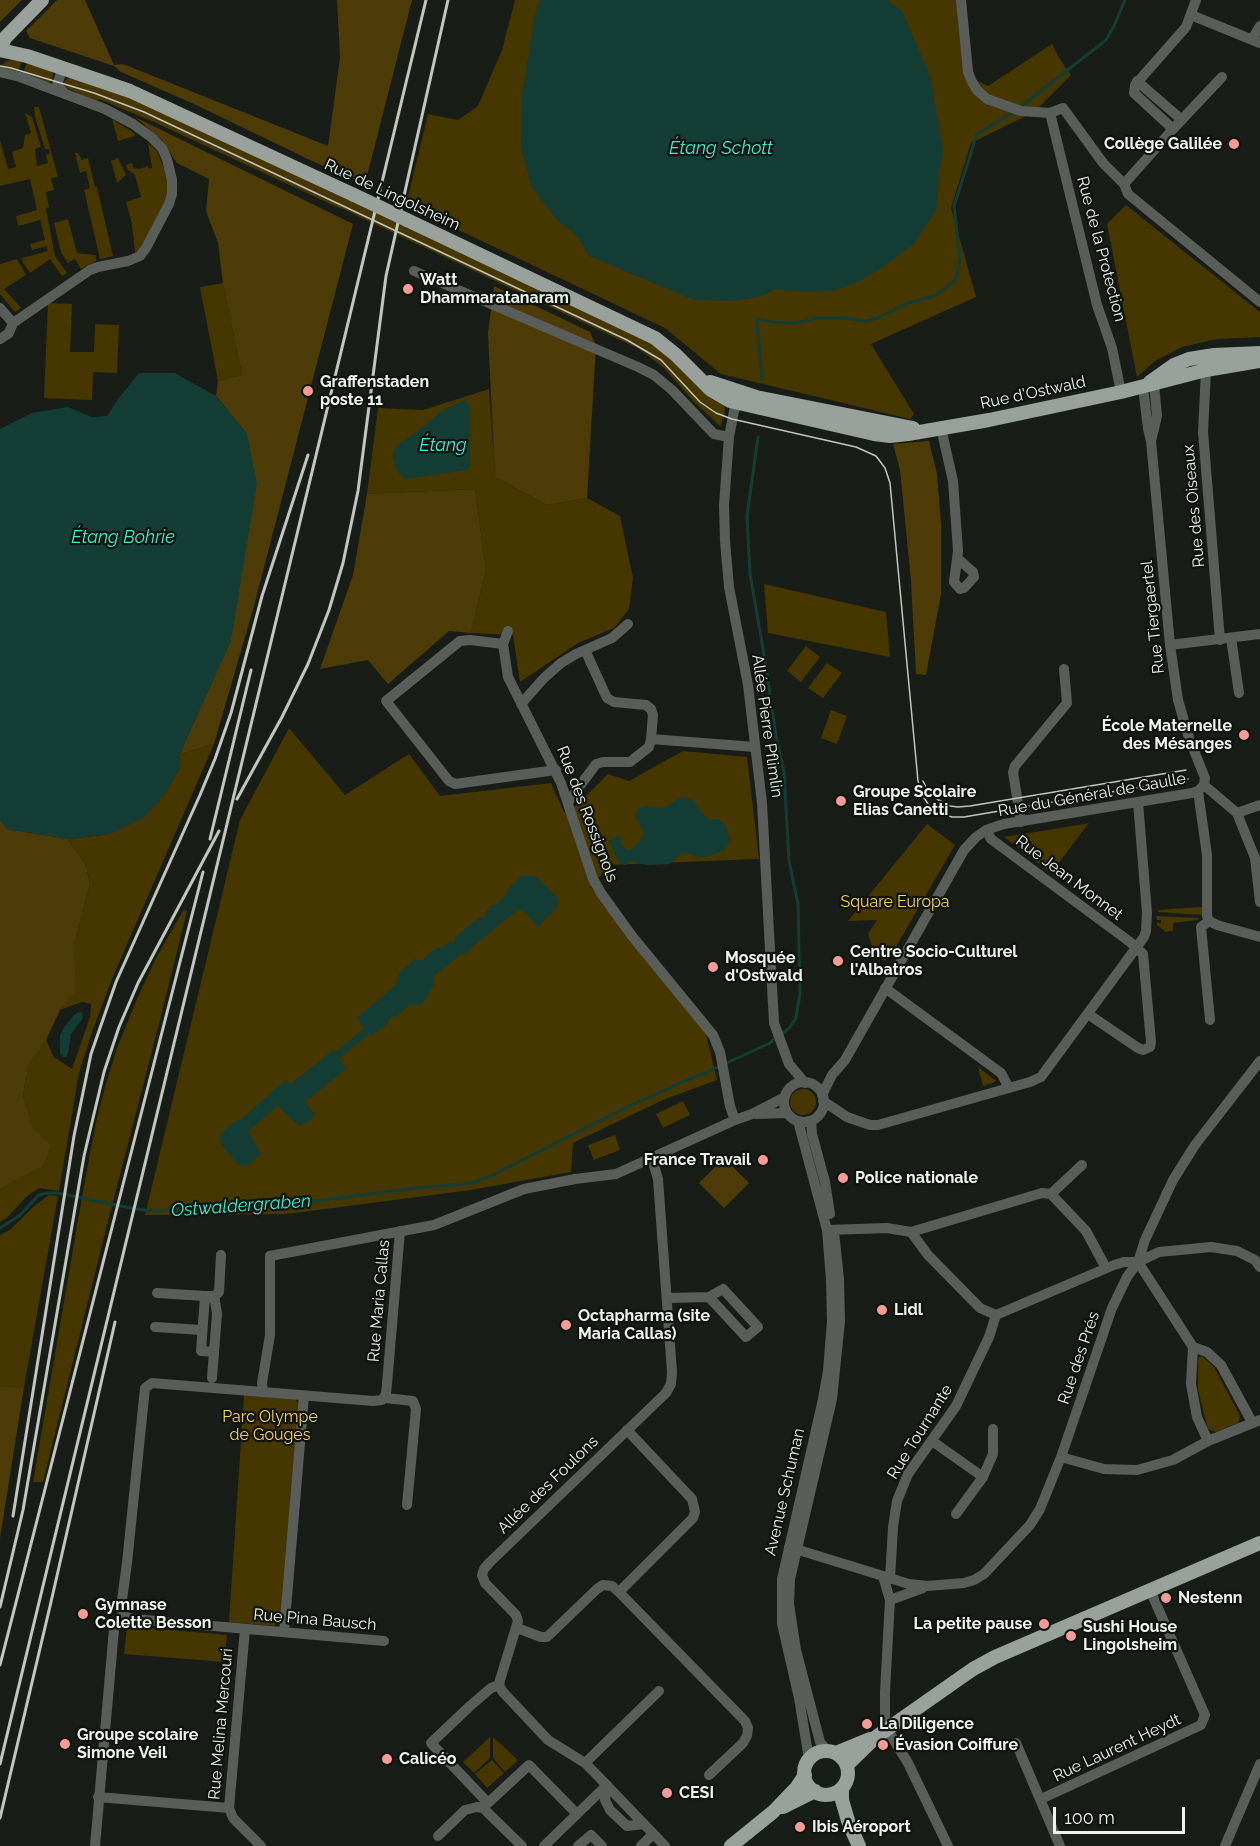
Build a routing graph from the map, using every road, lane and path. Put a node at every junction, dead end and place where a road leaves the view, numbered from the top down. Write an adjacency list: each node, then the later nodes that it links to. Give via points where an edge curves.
1 (42, 0): 7 (main road, via 5,38)
2 (961, 0): 13 (street, via 972,82 987,99 1016,109)
3 (1196, 0): 4 (street)
4 (1191, 15): 6 (street); 11 (street, via 1186,27)
5 (1260, 26): 6 (street)
6 (1256, 41)
7 (0, 49): 8 (main road, Rue de Lingolsheim)
8 (63, 67): 12 (street, via 57,85); 27 (main road, Rue de Lingolsheim, bridge, via 130,91 639,329 666,346 695,373)
9 (0, 72): 12 (street)
10 (1222, 77): 14 (street)
11 (1137, 81): 14 (street); 15 (street, via 1134,93)
12 (66, 94): 20 (street, via 116,114 157,143 169,163 172,194 140,256 90,270)
13 (1050, 113): 16 (street, via 1063,108 1103,163); 26 (street, Rue de la Protection)
14 (1182, 120): 15 (street)
15 (1173, 129): 16 (street)
16 (1124, 184): 18 (street, via 1128,194)
17 (414, 271): 29 (street, via 654,375 714,434)
18 (1260, 302)
19 (0, 308): 20 (street)
20 (13, 323): 21 (street, via 9,333)
21 (0, 339)
22 (1260, 353): 25 (main road, Rue d'Ostwald, via 1189,359 1174,365)
23 (1260, 361): 24 (main road, Rue d'Ostwald)
24 (1206, 370): 25 (main road, Rue d'Ostwald); 34 (street, Rue des Oiseaux, via 1203,432)
25 (1149, 386): 26 (main road, Rue d'Ostwald); 36 (street, Rue Tiergaertel, via 1148,429)
26 (1121, 392): 28 (main road, Rue d'Ostwald)
27 (739, 398): 28 (main road, Rue d'Ostwald, via 874,434); 29 (street, Allée Pierre Pflimlin)
28 (936, 429): 30 (street, via 953,481)
29 (729, 436): 42 (street, Allée Pierre Pflimlin, via 725,541)
30 (957, 558)
31 (628, 624): 37 (street, via 612,638)
32 (508, 631): 35 (street, Rue des Rossignols)
33 (1260, 634): 34 (street)
34 (1226, 639): 36 (street); 39 (street, Rue des Oiseaux)
35 (503, 644): 40 (street, Rue des Rossignols, via 508,677); 43 (street, via 460,641 386,701 455,784)
36 (1170, 645): 44 (street, Rue Tiergaertel, via 1178,699 1205,778)
37 (585, 650): 40 (street, via 561,663); 41 (street, via 607,698 646,705 651,710)
38 (1064, 669): 49 (street, via 1067,703 1013,772)
39 (1239, 693)
40 (521, 705): 43 (street, Rue des Rossignols)
41 (651, 739): 42 (street); 45 (street, via 649,747 630,762 596,764)
42 (755, 747): 59 (street, Allée Pierre Pflimlin, via 762,803 774,1023)
43 (556, 770): 45 (street, Rue des Rossignols)
44 (1201, 788): 46 (street, Rue du Général de Gaulle); 48 (street); 52 (street, Rue Tiergaertel)
45 (568, 801): 69 (street, Rue des Rossignols, via 596,886 713,1035)
46 (1138, 802): 49 (street, Rue du Général de Gaulle); 54 (street, via 1147,925)
47 (1260, 805): 48 (street)
48 (1237, 813): 51 (street, via 1255,858)
49 (1021, 822): 50 (street, Rue du Général de Gaulle)
50 (986, 830): 54 (street, Rue Jean Monnet, via 991,839); 55 (street, Rue du Général de Gaulle, via 964,849)
51 (1260, 902)
52 (1209, 921): 53 (street); 57 (street, Rue Tiergaertel, via 1201,927)
53 (1260, 937)
54 (1137, 948): 56 (street); 56 (street, via 1143,954 1150,1047 1138,1048)
55 (885, 988): 60 (street, Rue du Général de Gaulle, via 845,1060); 62 (street, via 1001,1073)
56 (1088, 1014): 62 (street, via 1041,1077)
57 (1210, 1020)
58 (1260, 1061): 78 (street, Rue des Prés, via 1173,1179)
59 (789, 1064): 61 (street, Allée Pierre Pflimlin); 63 (street, Allée Pierre Pflimlin)
60 (832, 1075): 61 (street, Rue du Général de Gaulle); 64 (street, Rue du Général de Gaulle)
61 (808, 1083): 63 (street, via 793,1086); 64 (street)
62 (1009, 1088): 67 (street, via 878,1125)
63 (786, 1094): 65 (street); 66 (street, Rue Maria Callas)
64 (823, 1098): 67 (street); 68 (street, via 823,1108)
65 (787, 1113): 66 (street, Rue Maria Callas); 70 (street)
66 (752, 1114): 69 (street, Rue Maria Callas)
67 (847, 1117): 68 (street)
68 (813, 1119): 70 (street); 74 (street, Avenue Schuman, via 812,1134 825,1182)
69 (735, 1120): 71 (street, Rue Maria Callas)
70 (798, 1121): 74 (street, Avenue Schuman)
71 (652, 1159): 75 (street, Rue Maria Callas, via 616,1174 524,1189 434,1225); 84 (street, Allée des Foulons, via 658,1179)
72 (1082, 1165): 73 (street)
73 (1051, 1194): 76 (street, via 1042,1193); 80 (street, via 1086,1231)
74 (830, 1230): 76 (street, via 887,1228); 105 (street, Avenue Schuman, via 839,1279 840,1321 832,1399)
75 (400, 1231): 92 (street, via 270,1256 270,1335); 94 (street, Rue Maria Callas)
76 (911, 1232): 85 (street, via 928,1256 980,1308)
77 (221, 1255): 82 (street, via 219,1292)
78 (1138, 1262): 79 (street, via 1159,1252 1211,1247 1238,1251); 80 (street, via 1124,1262); 89 (street); 100 (street, Rue des Prés, via 1112,1308)
79 (1260, 1267)
80 (1107, 1269): 85 (street)
81 (157, 1293): 82 (street)
82 (208, 1296): 86 (street, via 216,1306); 87 (street)
83 (709, 1297): 83 (street, via 746,1337 758,1327 723,1289); 84 (street)
84 (667, 1298): 97 (street, Allée des Foulons, via 671,1384 666,1394)
85 (996, 1315): 98 (street, Rue Tournante, via 956,1406)
86 (217, 1323): 87 (street); 90 (street)
87 (203, 1326): 88 (street); 90 (street, via 201,1351)
88 (155, 1327)
89 (1193, 1347): 95 (street, via 1207,1352 1221,1365); 99 (street, via 1191,1384 1197,1417)
90 (214, 1352): 91 (street)
91 (216, 1382): 92 (street); 111 (street, via 152,1383 145,1388)
92 (263, 1392): 93 (street)
93 (304, 1396): 94 (street, via 373,1401); 114 (street)
94 (385, 1398): 102 (street, via 413,1401 416,1409)
95 (1256, 1421): 99 (street)
96 (993, 1429): 101 (street, via 993,1454)
97 (627, 1430): 109 (street, via 692,1499 695,1512); 112 (street, Allée des Foulons, via 484,1569 484,1583 516,1615)
98 (932, 1441): 101 (street); 106 (street, Rue Tournante, via 908,1474 897,1501)
99 (1208, 1441): 100 (street, via 1173,1460 1137,1470 1104,1469)
100 (1061, 1457): 107 (street, Rue des Prés, via 1030,1525 984,1574 964,1583)
101 (983, 1477): 103 (street)
102 (407, 1504)
103 (956, 1514)
104 (1260, 1543): 108 (main road)
105 (793, 1548): 106 (street, Rue des Prés); 120 (street, Avenue Schuman, via 791,1621 796,1650 820,1742); 121 (street, Avenue Schuman, via 782,1579 782,1624)
106 (886, 1578): 107 (street, Rue des Prés); 110 (street)
107 (927, 1586): 110 (street)
108 (1149, 1590): 118 (main road, via 988,1661); 131 (street, Rue Laurent Heydt, via 1205,1715 1201,1725)
109 (618, 1592): 112 (street, via 603,1585 547,1637); 125 (street, via 748,1728 743,1743)
110 (890, 1600): 118 (street)
111 (123, 1616): 113 (street); 130 (street, via 114,1629)
112 (517, 1628): 116 (street)
113 (244, 1629): 114 (street, Rue Pina Bausch); 133 (street, Rue Melina Mercouri)
114 (284, 1632): 115 (street, Rue Pina Bausch)
115 (384, 1641)
116 (499, 1685): 122 (street, via 548,1740); 132 (street, via 431,1743)
117 (659, 1691): 122 (street)
118 (882, 1733): 120 (main road); 124 (main road); 149 (street, via 908,1763)
119 (1016, 1743): 131 (street)
120 (832, 1752): 121 (main road, via 818,1752); 124 (main road, via 843,1758)
121 (809, 1759): 126 (main road)
122 (585, 1763): 127 (street)
123 (1260, 1764): 151 (street)
124 (846, 1765): 128 (main road, via 848,1773)
125 (709, 1775)
126 (804, 1775): 129 (main road); 134 (main road)
127 (607, 1785): 135 (street); 137 (street, via 605,1800 610,1810 627,1826 639,1825)
128 (842, 1788): 129 (main road); 136 (main road)
129 (820, 1793): 134 (main road); 136 (main road)
130 (98, 1797): 133 (street); 139 (street)
131 (1041, 1799): 150 (street)
132 (486, 1806): 135 (street, via 529,1765); 138 (street, via 465,1810); 141 (street)
133 (229, 1808): 140 (street, Rue Melina Mercouri, via 233,1818)
134 (773, 1812): 147 (main road)
135 (577, 1814): 142 (street)
136 (849, 1824): 148 (main road)
137 (653, 1834): 145 (street); 146 (street)
138 (438, 1836)
139 (95, 1846)
140 (261, 1846)
141 (522, 1846)
142 (544, 1846)
143 (578, 1846): 144 (street, via 591,1835)
144 (602, 1846)
145 (641, 1846)
146 (665, 1846)
147 (731, 1846)
148 (859, 1846)
149 (948, 1846)
150 (1060, 1846)
151 (1225, 1846)

